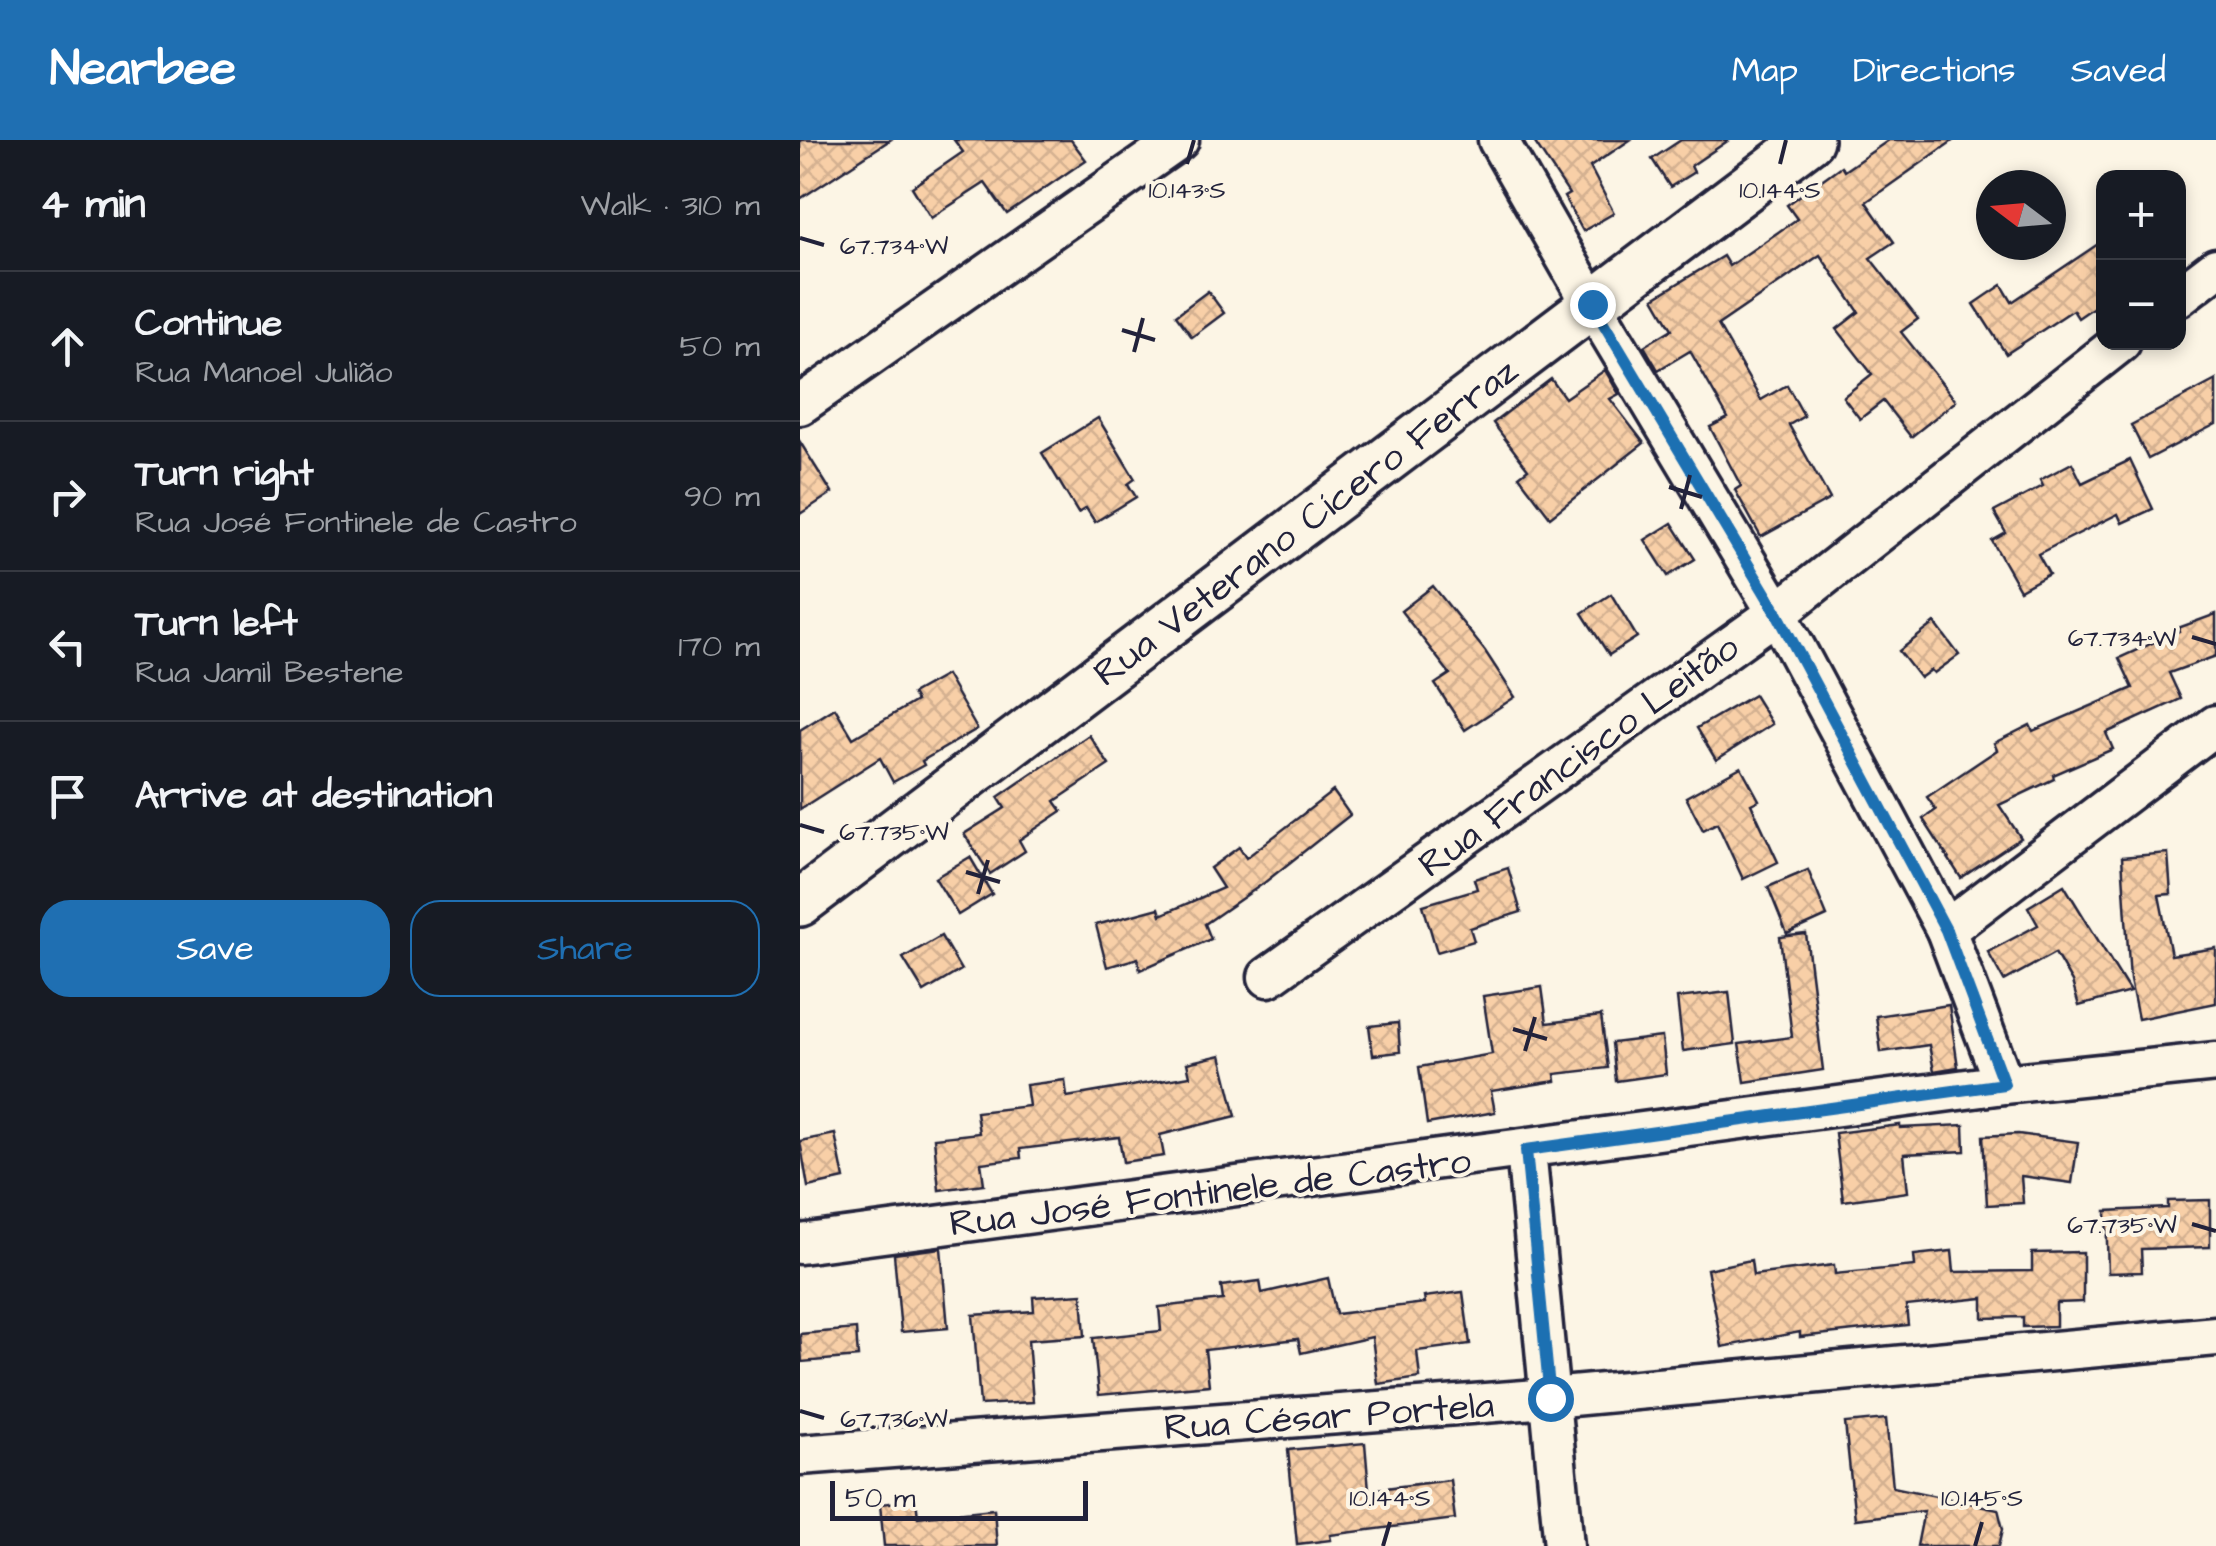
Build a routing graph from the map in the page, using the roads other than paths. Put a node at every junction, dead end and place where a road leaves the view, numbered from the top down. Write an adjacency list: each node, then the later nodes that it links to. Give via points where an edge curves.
1 (1179, 140): 8 (street)
2 (1498, 140): 6 (street)
3 (1810, 140): 6 (street, Rua Veterano Cícero Ferraz)
4 (2216, 268): 5 (street)
5 (2186, 291)
6 (1592, 304): 9 (street); 11 (street, Rua Veterano Cícero Ferraz)
7 (2111, 350): 9 (street, Rua Francisco Leitão)
8 (800, 406)
9 (1777, 613): 12 (street); 13 (street, Rua Francisco Leitão)
10 (2216, 725): 12 (street)
11 (800, 903)
12 (1946, 930): 15 (street)
13 (1268, 977)
14 (2216, 1062): 15 (street, Rua José Fontinele de Castro)
15 (2004, 1084): 16 (street, Rua José Fontinele de Castro)
16 (1526, 1150): 17 (street, Rua José Fontinele de Castro); 19 (street)
17 (800, 1244)
18 (2216, 1336): 19 (street, Rua César Portela)
19 (1550, 1398): 20 (street, Rua César Portela); 21 (street)
20 (800, 1455)
21 (1564, 1546)

